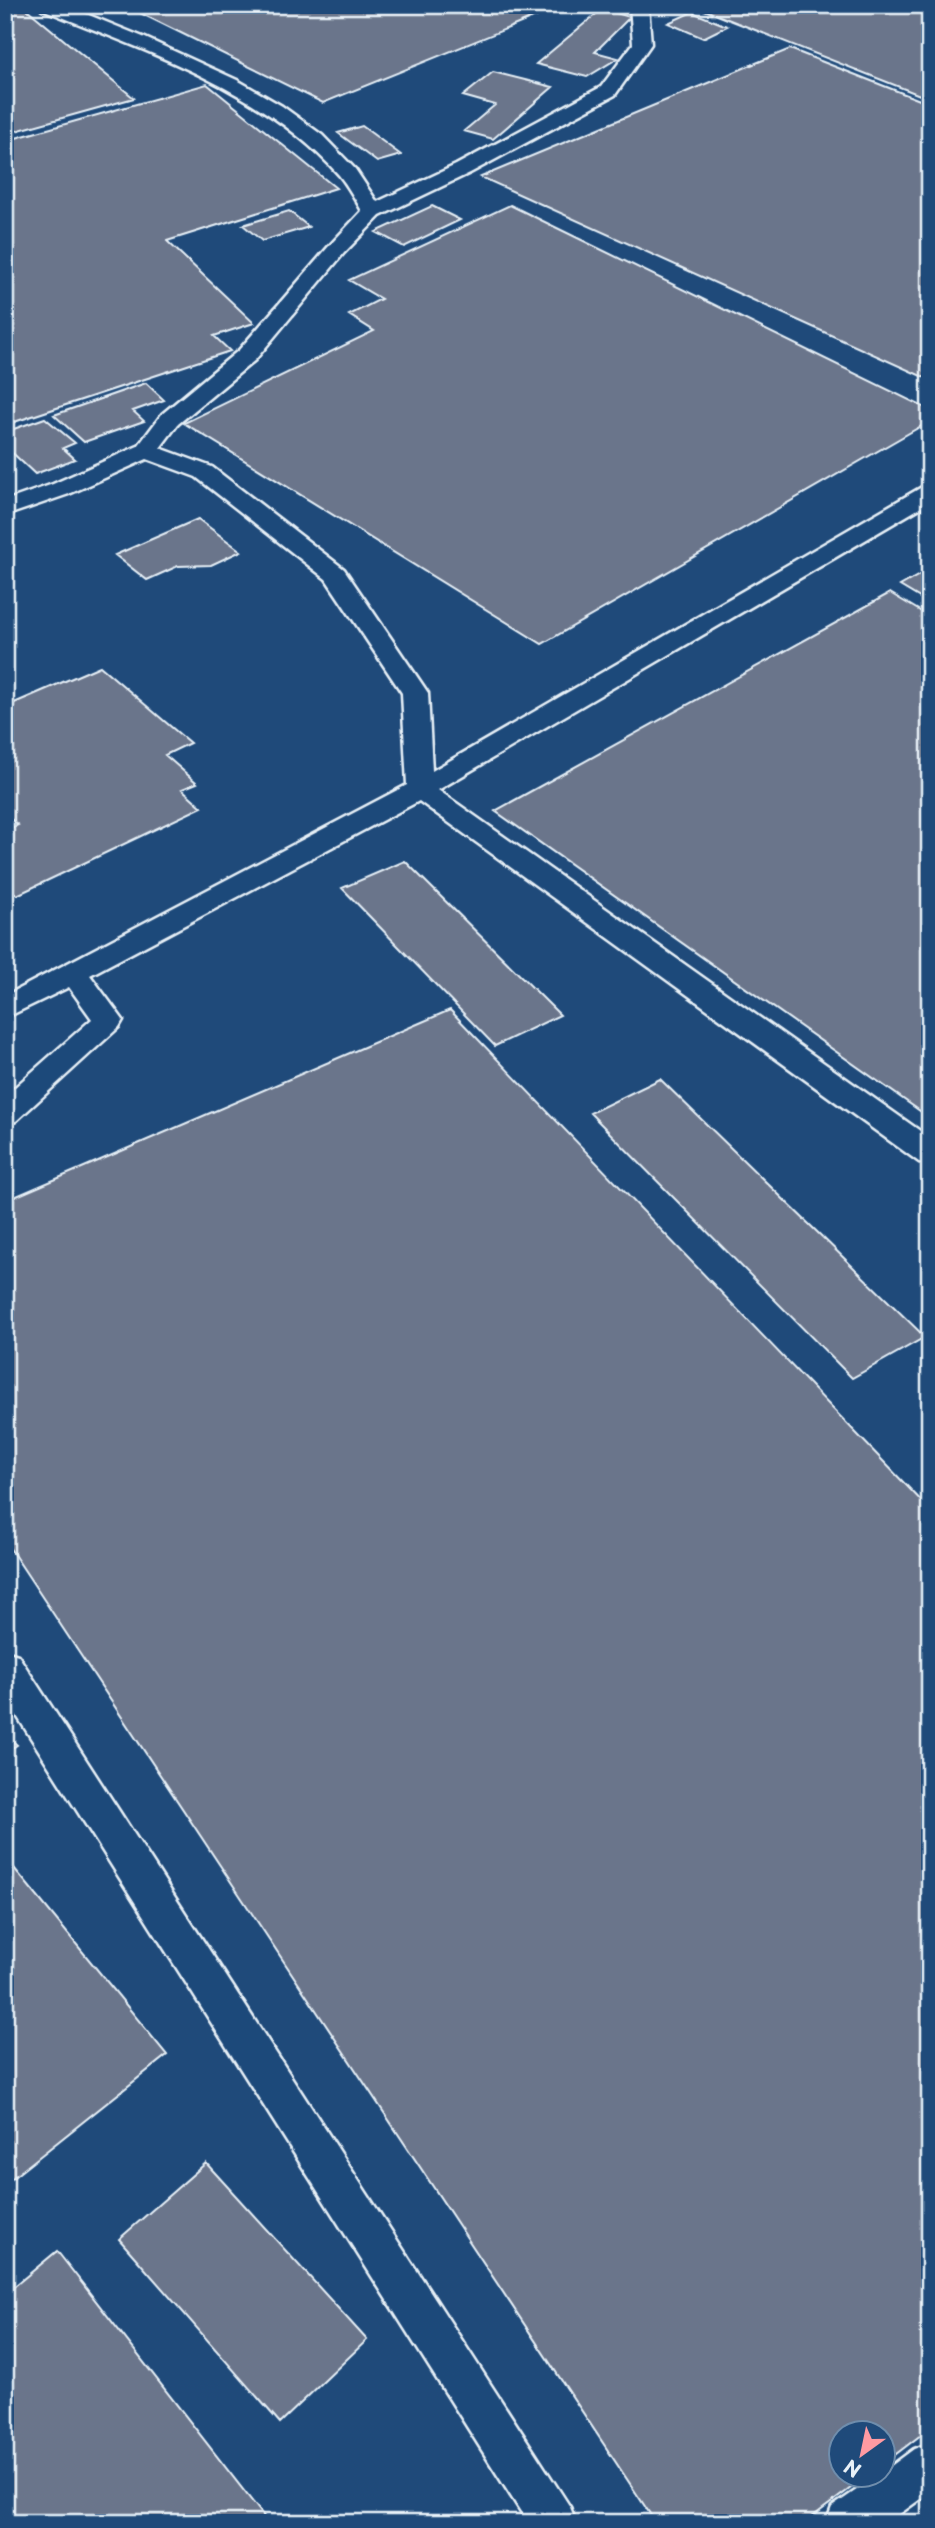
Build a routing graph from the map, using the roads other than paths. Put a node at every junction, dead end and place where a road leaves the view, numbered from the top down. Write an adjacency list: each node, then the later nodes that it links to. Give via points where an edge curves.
1 (48, 5): 3 (lane, via 225,80 315,139 361,186)
2 (639, 5): 3 (lane, via 642,44 608,91)
3 (373, 212): 4 (lane, via 247,355 170,419)
4 (146, 451): 6 (lane); 7 (lane, via 204,472 335,574 415,693)
5 (930, 492): 7 (lane)
6 (5, 509)
7 (419, 789): 8 (lane); 11 (lane)
8 (73, 972): 9 (lane); 10 (lane, via 109,1020)
9 (5, 1008)
10 (5, 1113)
11 (930, 1154)
12 (5, 1666): 14 (lane)
13 (930, 2465): 15 (lane)
14 (554, 2523)
15 (848, 2523)

